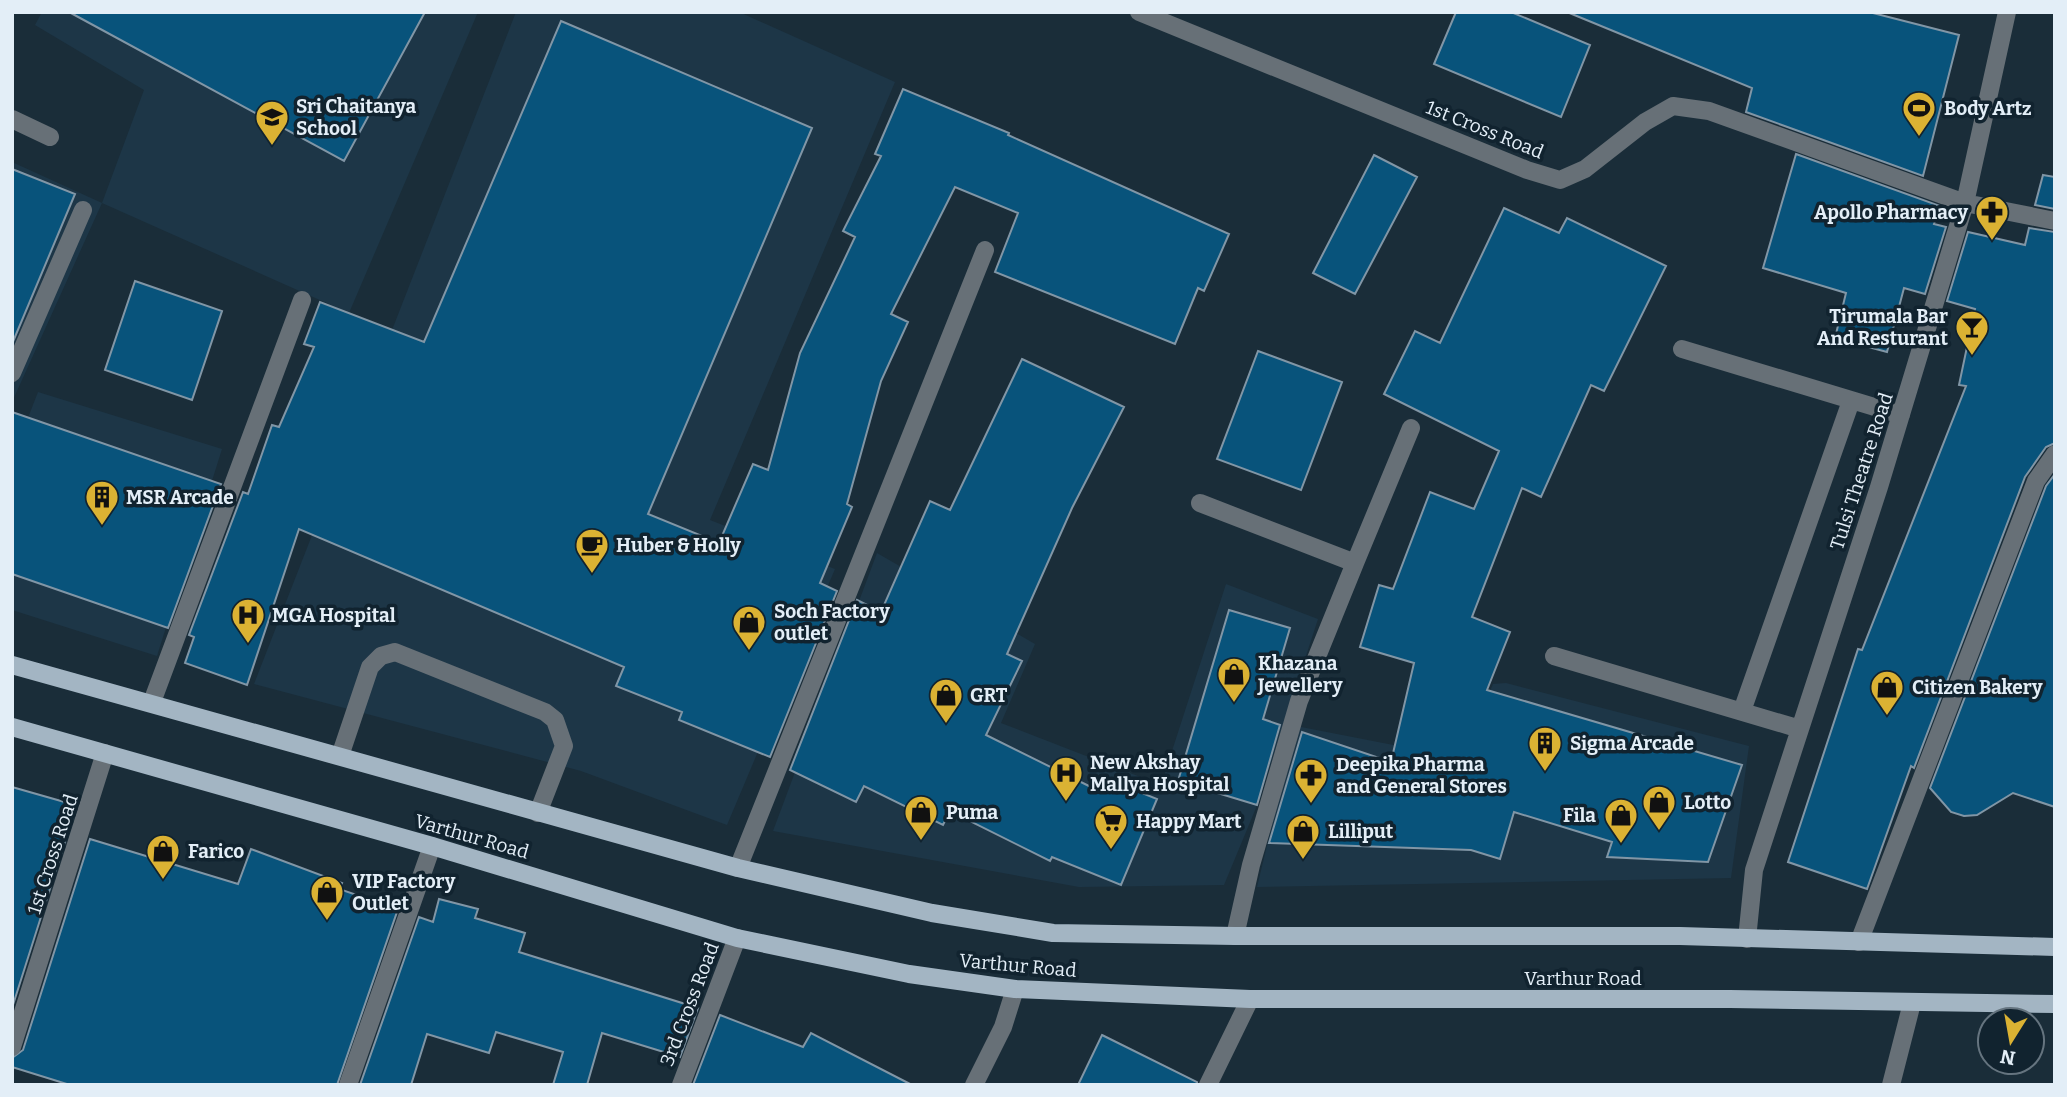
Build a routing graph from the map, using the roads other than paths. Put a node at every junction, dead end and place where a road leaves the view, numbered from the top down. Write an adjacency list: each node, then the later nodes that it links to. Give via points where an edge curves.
1 (1139, 12): 5 (street, 1st Cross Road, via 1560,180 1585,169 1673,106 1709,111)
2 (2007, 12): 5 (street, Tulsi Theatre Road)
3 (12, 119): 4 (street)
4 (50, 137)
5 (1965, 203): 7 (street); 13 (street, Tulsi Theatre Road)
6 (83, 210): 11 (street)
7 (2055, 222)
8 (985, 250): 28 (street)
9 (302, 300): 20 (street)
10 (1682, 349): 12 (street)
11 (12, 373)
12 (1851, 401): 13 (street); 21 (street)
13 (1901, 415): 23 (street, Tulsi Theatre Road)
14 (1411, 428): 17 (street)
15 (2055, 454): 32 (street, via 2036,481)
16 (1200, 503): 17 (street)
17 (1355, 562): 29 (street, via 1299,701)
18 (1554, 656): 21 (street)
19 (12, 665): 20 (main road, Varthur Road)
20 (152, 702): 25 (main road, Varthur Road)
21 (1742, 711): 23 (street)
22 (12, 727): 24 (main road, Varthur Road)
23 (1800, 729): 31 (street, Tulsi Theatre Road, via 1754,870)
24 (106, 753): 27 (main road, Varthur Road); 38 (street, 1st Cross Road)
25 (340, 756): 26 (main road, Varthur Road); 26 (street, via 370,667 381,656 395,652 555,720 564,746)
26 (538, 813): 28 (main road, Varthur Road)
27 (432, 846): 30 (main road, Varthur Road); 39 (street)
28 (738, 868): 29 (main road, Varthur Road, via 932,913 1053,933)
29 (1235, 936): 31 (main road, Varthur Road)
30 (737, 938): 34 (main road, Varthur Road, via 909,974); 40 (street, 3rd Cross Road)
31 (1747, 939): 32 (main road, Varthur Road)
32 (1858, 942): 33 (main road, Varthur Road)
33 (2055, 947)
34 (1015, 989): 35 (main road, Varthur Road); 41 (street, via 1003,1027)
35 (1250, 999): 36 (main road, Varthur Road); 42 (street)
36 (1912, 1003): 37 (main road, Varthur Road); 43 (street)
37 (2055, 1004)
38 (12, 1046)
39 (348, 1085)
40 (681, 1085)
41 (974, 1085)
42 (1208, 1085)
43 (1891, 1085)

